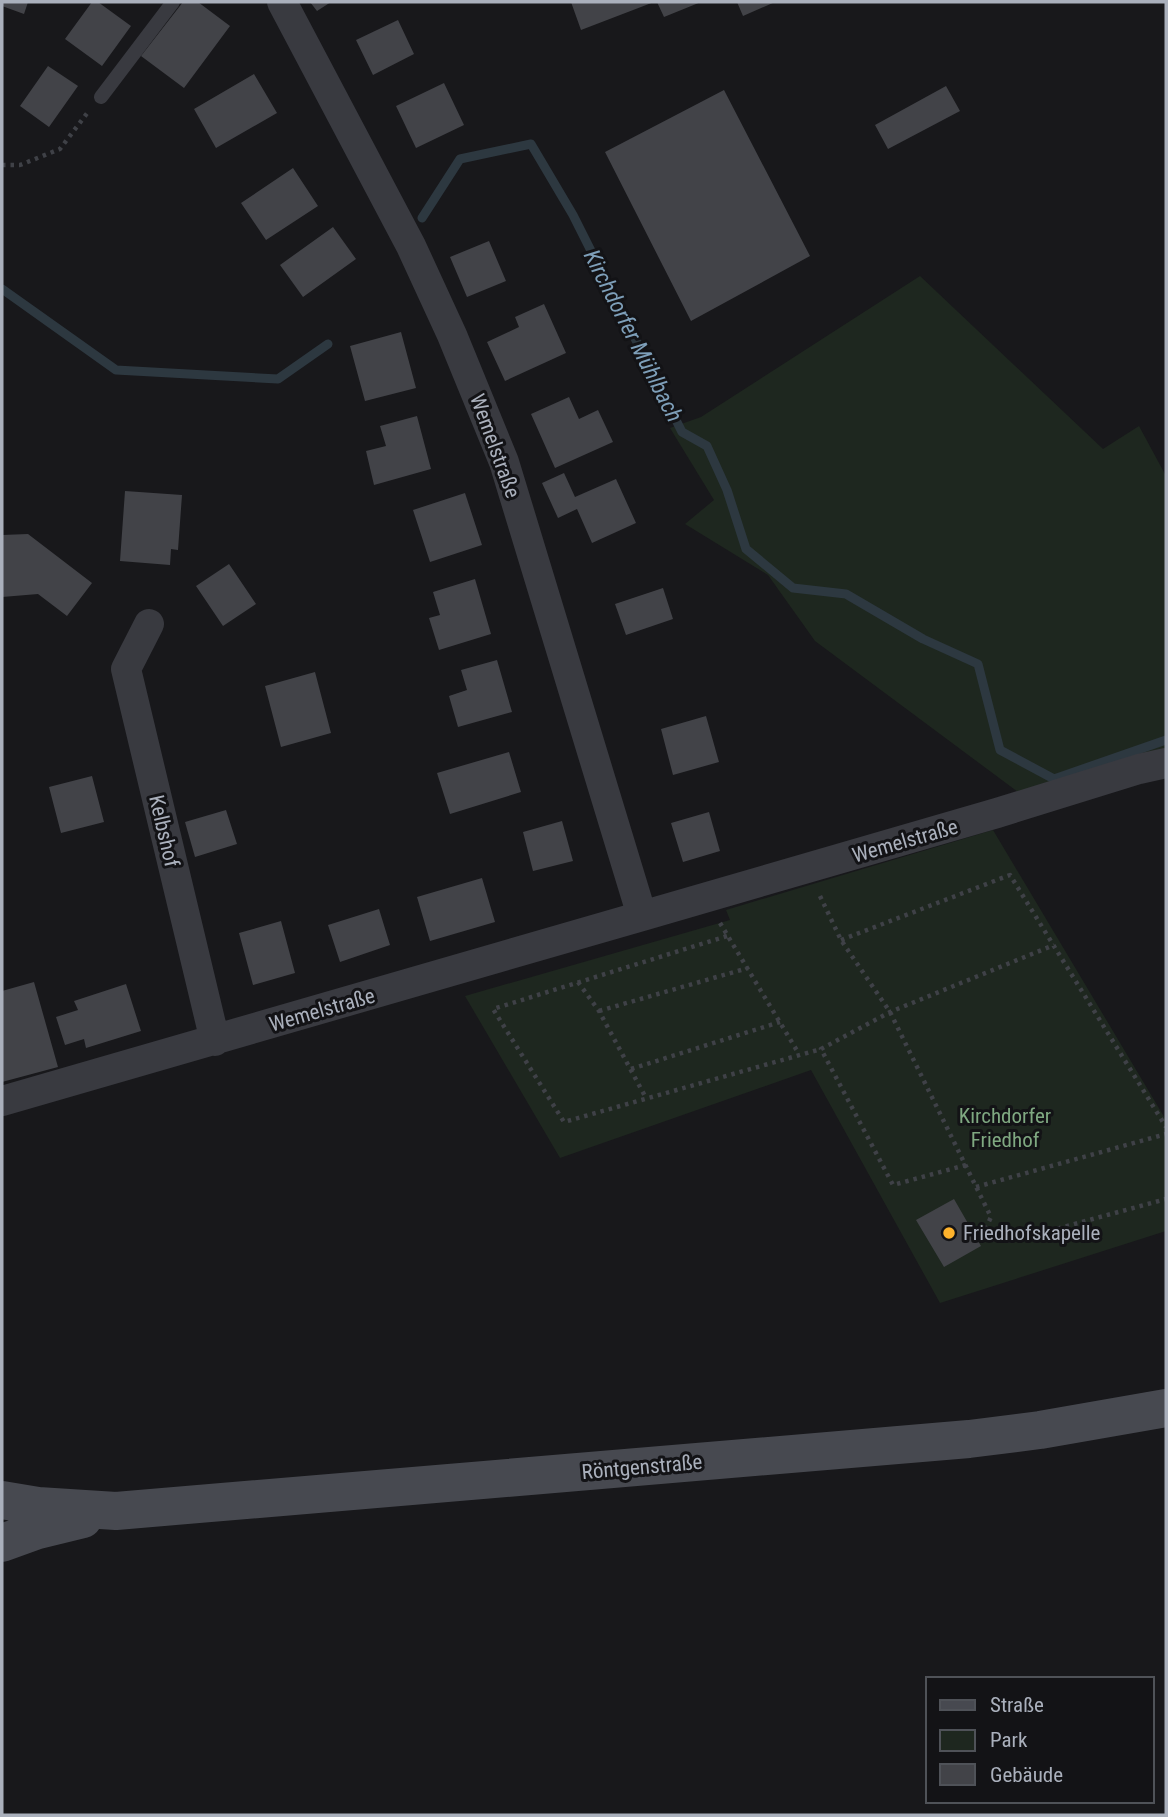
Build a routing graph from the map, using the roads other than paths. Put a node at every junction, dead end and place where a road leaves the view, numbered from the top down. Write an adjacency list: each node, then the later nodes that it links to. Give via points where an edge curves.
1 (173, 2): 3 (lane)
2 (282, 2): 6 (street, Wemelstraße, via 411,246 504,462)
3 (100, 97)
4 (149, 624): 7 (street, Kelbshof, via 126,669)
5 (1166, 763): 6 (street, Wemelstraße)
6 (642, 916): 7 (street, Wemelstraße)
7 (215, 1041): 8 (street, Wemelstraße)
8 (2, 1101)
9 (1166, 1408): 11 (main road, Röntgenstraße, via 970,1439)
10 (2, 1500): 11 (main road, Röntgenstraße)
11 (116, 1511): 12 (main road, Röntgenstraße)
12 (2, 1543)

